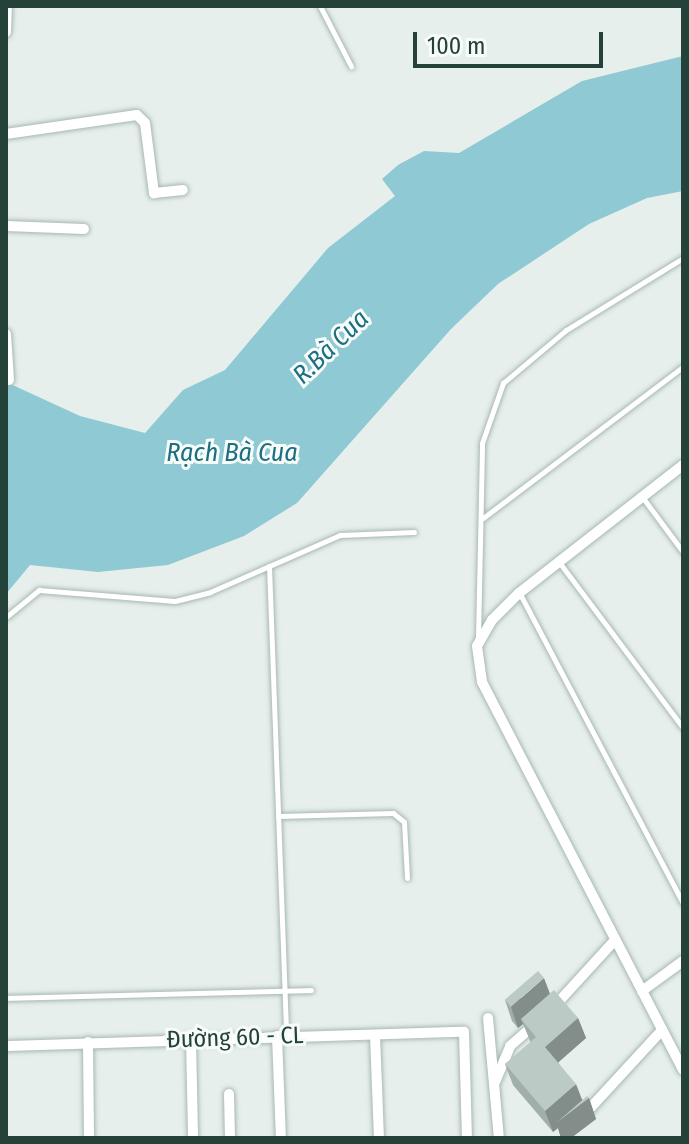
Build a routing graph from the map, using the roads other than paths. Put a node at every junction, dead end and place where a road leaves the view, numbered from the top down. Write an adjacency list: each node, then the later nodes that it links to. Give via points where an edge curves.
1 (7, 6): 3 (street)
2 (320, 6): 4 (lane)
3 (6, 32)
4 (351, 66)
5 (6, 134): 6 (street, via 137,115 145,123 154,193)
6 (183, 190)
7 (6, 226): 8 (street)
8 (84, 229)
9 (683, 258): 15 (lane, via 566,330 503,383 482,443)
10 (6, 334): 12 (street)
11 (683, 367): 15 (lane)
12 (9, 380)
13 (683, 465): 14 (street)
14 (641, 496): 17 (lane); 18 (street)
15 (482, 518): 22 (lane)
16 (414, 532): 19 (lane, via 340,535)
17 (683, 552)
18 (559, 561): 20 (street); 23 (lane)
19 (269, 566): 21 (lane, via 175,601 39,590); 24 (lane)
20 (519, 593): 22 (street, via 492,620); 26 (lane)
21 (6, 617)
22 (477, 646): 27 (street, via 482,682)
23 (683, 728)
24 (278, 816): 25 (lane, via 393,813 404,822); 30 (lane)
25 (407, 878)
26 (683, 903)
27 (615, 940): 31 (street); 41 (street, via 579,985 510,1046)
28 (683, 961): 31 (street)
29 (311, 990): 30 (lane)
30 (284, 991): 32 (lane); 36 (lane)
31 (642, 991): 34 (street)
32 (6, 998)
33 (488, 1018): 41 (street)
34 (662, 1030): 40 (street); 43 (street, via 610,1092)
35 (375, 1035): 36 (street, Đường 60 - CL); 48 (street); 49 (street, Đường 60 - CL, via 464,1032)
36 (281, 1036): 37 (street, Đường 60 - CL); 47 (street)
37 (191, 1039): 38 (street, Đường 60 - CL); 45 (street)
38 (88, 1042): 39 (street, Đường 60 - CL); 44 (street)
39 (6, 1046)
40 (683, 1070)
41 (495, 1082): 50 (street)
42 (229, 1094): 46 (street)
43 (574, 1124)
44 (89, 1138)
45 (193, 1138)
46 (230, 1138)
47 (281, 1138)
48 (379, 1138)
49 (467, 1138)
50 (499, 1138)

